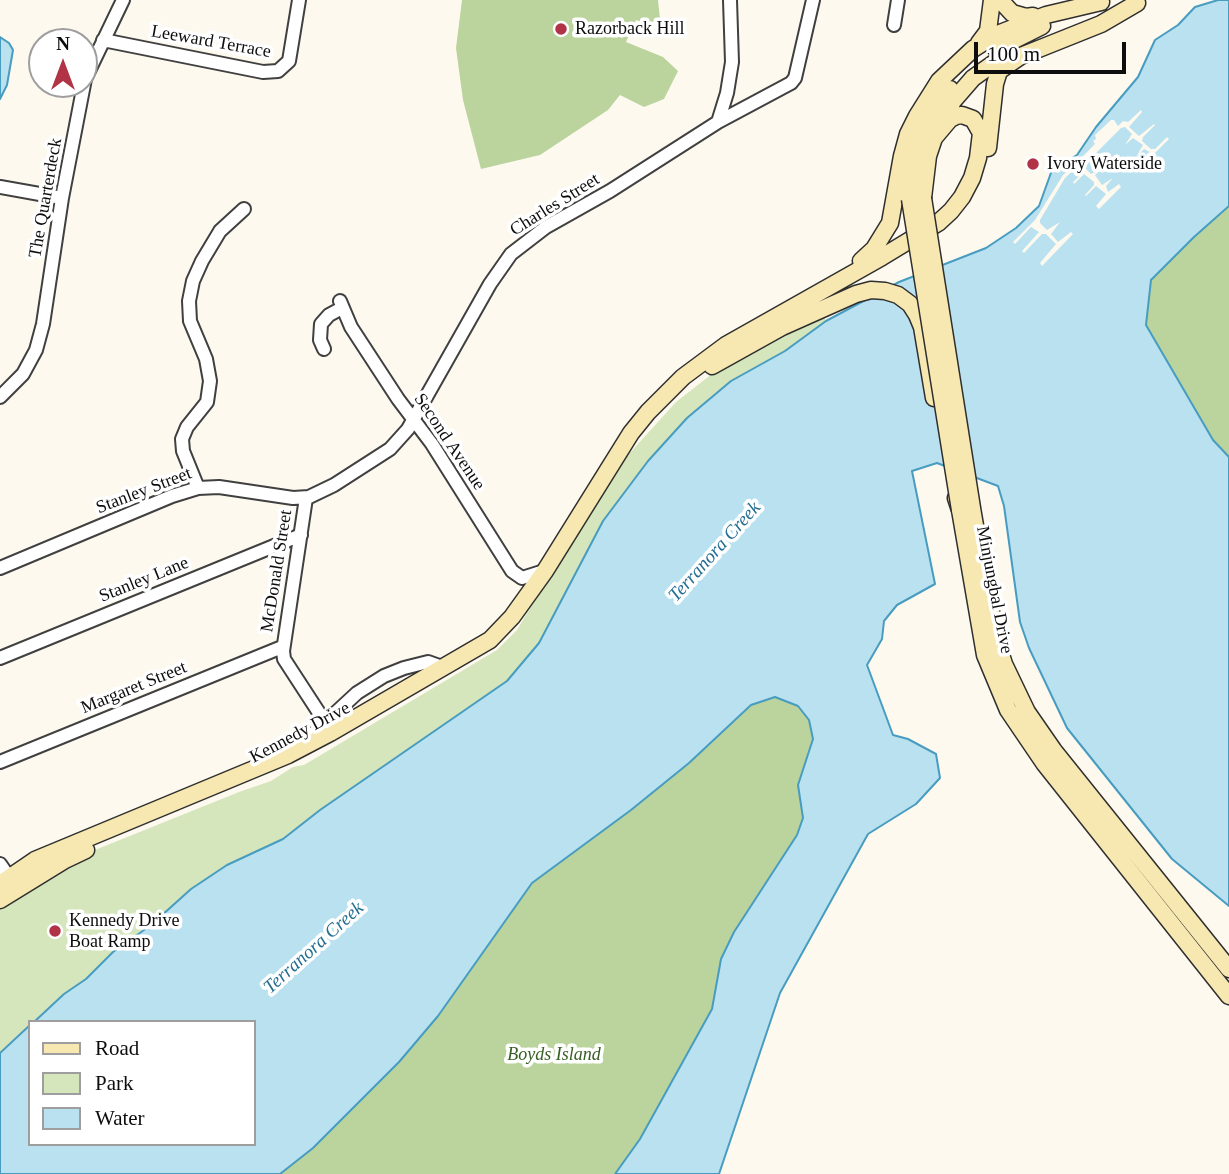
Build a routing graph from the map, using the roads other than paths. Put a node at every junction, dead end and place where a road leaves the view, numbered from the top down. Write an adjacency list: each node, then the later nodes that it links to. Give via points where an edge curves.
1 (123, 0): 12 (street, The Quarterdeck)
2 (299, 0): 12 (street, Leeward Terrace, via 289,61 278,71 263,72)
3 (730, 0): 14 (street, via 732,62)
4 (813, 0): 14 (street, Charles Street, via 796,78)
5 (898, 0): 11 (street)
6 (992, 0): 13 (main road, via 988,32)
7 (1000, 0): 10 (main road, via 1019,16)
8 (1103, 1): 10 (main road); 18 (main road, via 1005,44 955,82 921,134 915,153)
9 (1141, 2): 15 (main road, via 1030,41 998,58 953,101); 21 (main road, via 1002,68 995,84 984,165 962,208 940,230)
10 (1046, 15): 13 (main road)
11 (894, 25)
12 (103, 40): 17 (street, The Quarterdeck, via 85,79)
13 (973, 49): 20 (main road, via 939,81 917,116 902,156 890,223 874,249)
14 (718, 122): 24 (street, Charles Street, via 546,227 511,254)
15 (934, 138): 18 (main road); 20 (main road, via 950,119 962,115 973,119 981,133 972,178 951,211 908,242)
16 (0, 187): 17 (street)
17 (62, 198): 23 (street, The Quarterdeck, via 36,350 23,374)
18 (917, 198): 28 (main road, Minjungbal Drive, bridge)
19 (244, 209): 26 (street, via 220,231 202,261 189,301 190,321 210,381 207,402 182,439)
20 (795, 306): 25 (main road, Kennedy Drive, via 726,345 683,377 639,423)
21 (782, 327): 25 (main road, Kennedy Drive, via 702,372); 28 (main road, bridge, via 871,290 898,295 910,304 922,327 947,477)
22 (324, 349): 24 (street, Second Avenue, via 321,324 341,304 351,327)
23 (0, 397)
24 (413, 419): 27 (street, Charles Street, via 390,449); 31 (street, Second Avenue, via 518,577)
25 (610, 469): 31 (main road, Kennedy Drive)
26 (198, 488): 27 (street, Stanley Street); 30 (street, Stanley Street)
27 (306, 498): 29 (street, McDonald Street)
28 (966, 509): 41 (main road, Minjungbal Drive, via 999,648 1027,712); 42 (main road, Minjungbal Drive, via 985,655 1008,710 1044,763)
29 (301, 535): 32 (street, McDonald Street); 33 (street, Stanley Lane)
30 (0, 568)
31 (545, 571): 34 (main road, Kennedy Drive, via 502,630); 38 (main road, Kennedy Drive, via 515,624 480,654 281,768 175,808)
32 (282, 647): 35 (street, McDonald Street, via 284,659); 37 (street, Margaret Street)
33 (0, 658)
34 (442, 667): 35 (street, via 428,662 384,676); 36 (main road, Kennedy Drive)
35 (325, 722): 36 (street)
36 (277, 759): 39 (main road, Kennedy Drive)
37 (0, 762)
38 (82, 852): 39 (main road, via 65,855 16,880); 40 (main road, Kennedy Drive)
39 (3, 874)
40 (0, 900)
41 (1229, 970)
42 (1229, 996)

